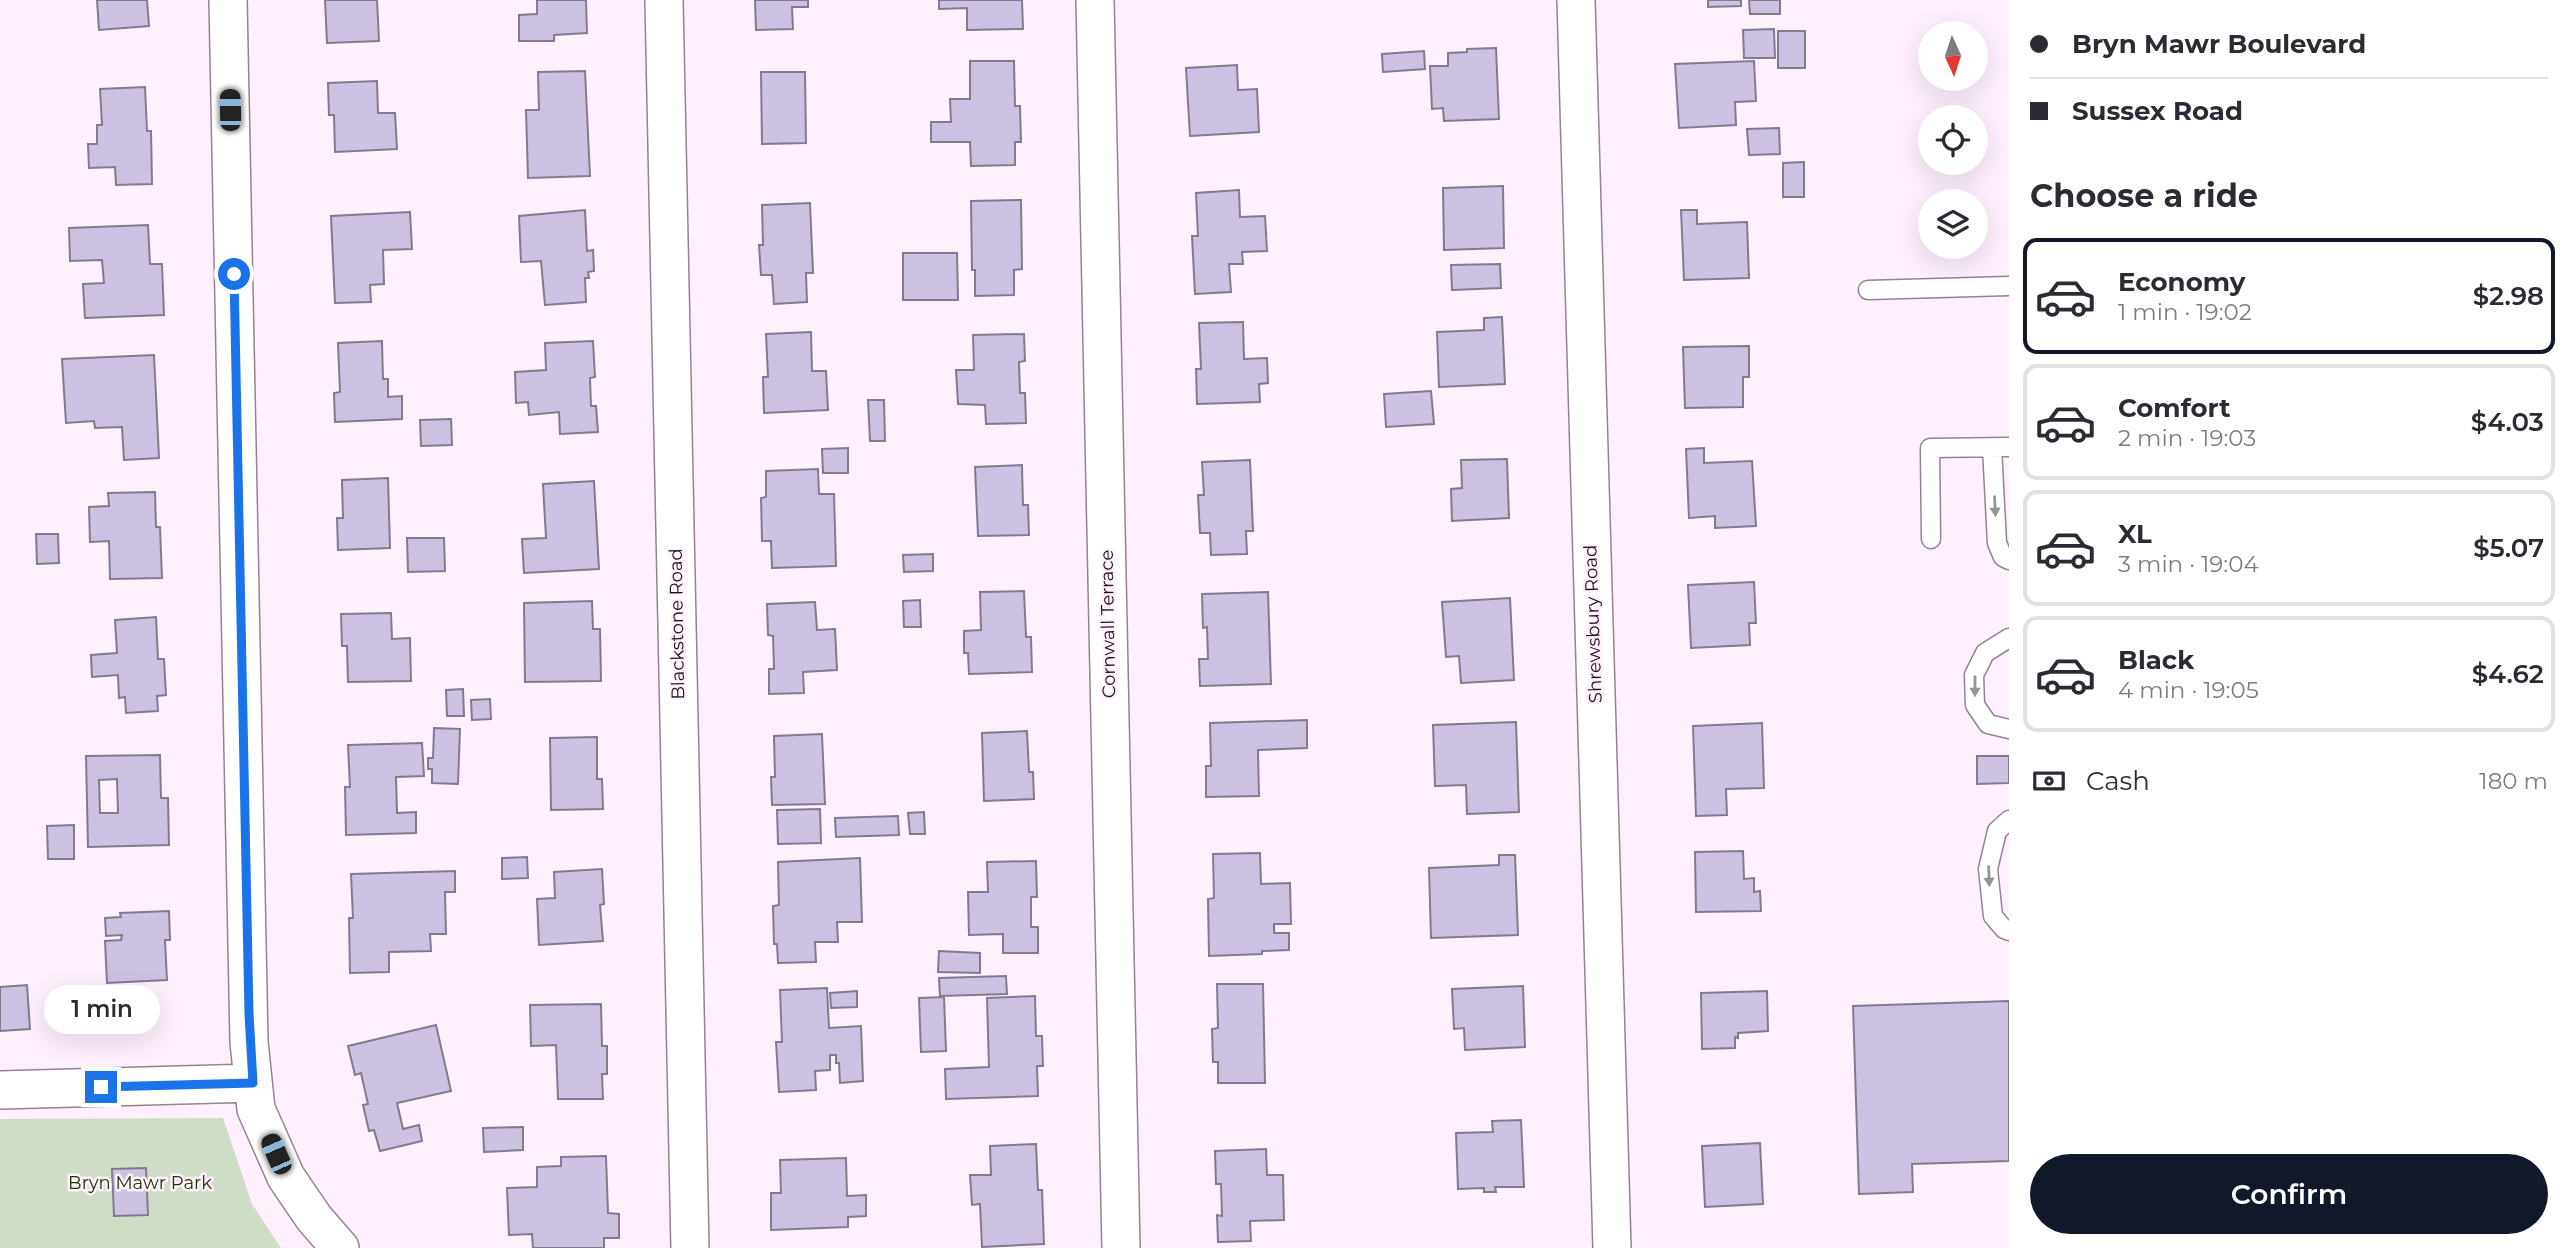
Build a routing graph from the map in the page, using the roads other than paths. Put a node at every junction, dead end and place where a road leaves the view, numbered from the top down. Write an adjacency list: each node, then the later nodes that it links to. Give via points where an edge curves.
1 (228, 0): 14 (street)
2 (664, 0): 17 (street, Blackstone Road)
3 (1095, 0): 18 (street, Cornwall Terrace)
4 (1576, 0): 19 (street, Shrewsbury Road)
5 (2009, 286): 6 (lane)
6 (1868, 290)
7 (2000, 447): 8 (lane, via 1930,448); 9 (lane, one-way to 9, via 1997,543)
8 (1931, 539)
9 (2009, 560)
10 (2009, 639): 11 (lane, one-way to 11, via 1985,653 1974,675 1975,705 1989,724)
11 (2009, 729)
12 (2009, 820): 13 (lane, one-way to 13, via 1997,831 1988,869 1993,916)
13 (2009, 931)
14 (253, 1083): 15 (street); 16 (street, via 256,1109 286,1177)
15 (0, 1090)
16 (340, 1248)
17 (690, 1248)
18 (1121, 1248)
19 (1612, 1248)

